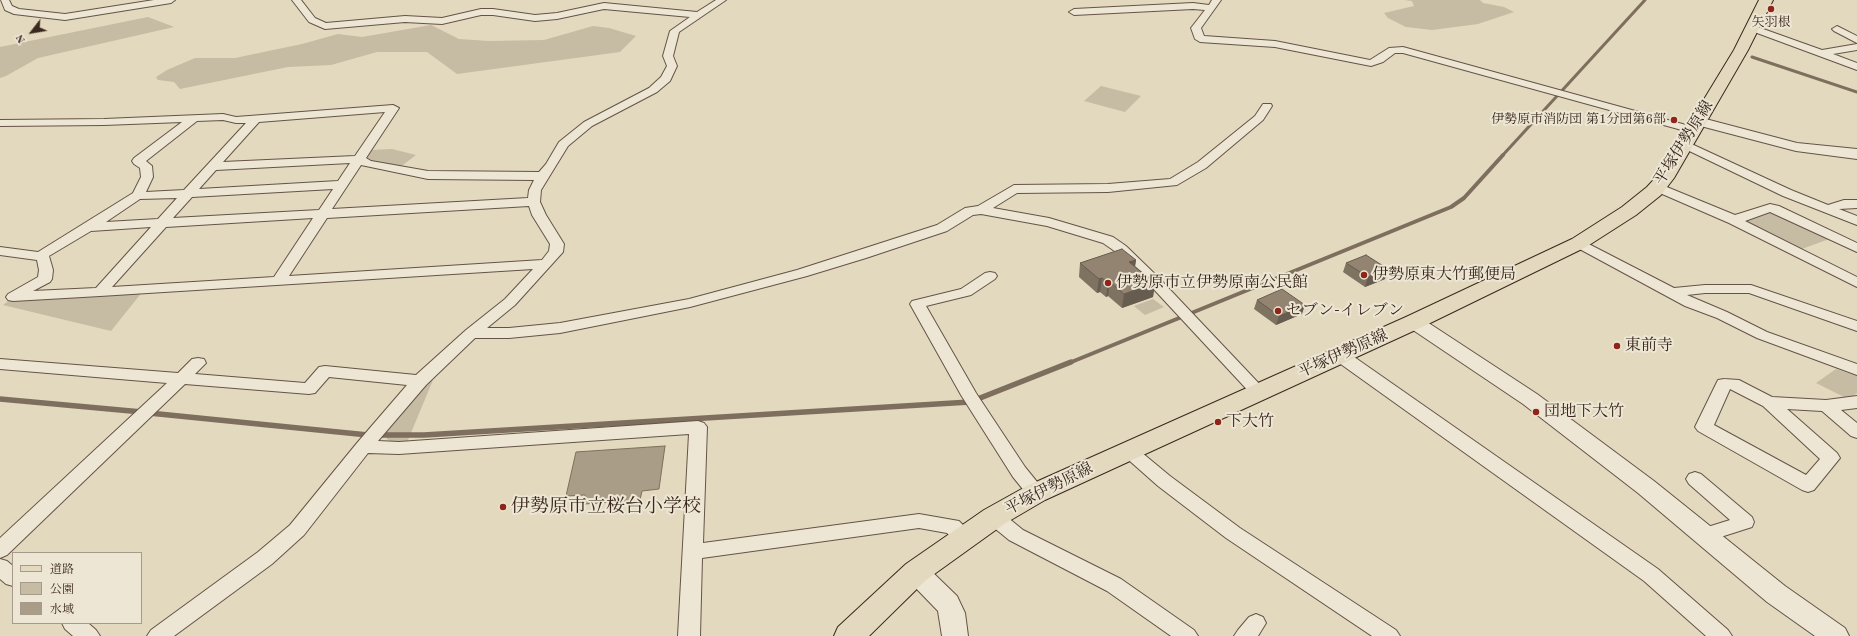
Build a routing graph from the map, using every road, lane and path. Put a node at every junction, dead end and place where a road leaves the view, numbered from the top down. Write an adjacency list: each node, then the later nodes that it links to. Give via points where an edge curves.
1 (5, 0): 2 (street, via 8,8 18,12 65,18)
2 (171, 0)
3 (296, 0): 8 (street, via 312,20 325,26 405,19 442,21 481,12 535,18 604,6)
4 (722, 0): 8 (street)
5 (1766, 0): 9 (main road, 平塚伊勢原線)
6 (1214, 4): 7 (street); 19 (street, via 1196,28 1200,39 1275,44 1370,63 1393,50 1403,50)
7 (1074, 12)
8 (698, 15): 23 (street, via 675,31 668,56 672,66 666,79 653,90 574,133 563,144 551,166)
9 (1752, 28): 13 (street); 19 (main road, 平塚伊勢原線)
10 (1837, 29): 11 (street)
11 (1857, 40)
12 (1857, 47): 13 (street)
13 (1822, 53): 14 (street)
14 (1857, 67)
15 (1267, 106): 31 (street, via 1259,118 1202,165 1173,182 1108,188 1014,189)
16 (193, 119): 17 (street); 18 (street); 27 (street, via 138,161 146,166 147,177)
17 (255, 119): 21 (street, via 393,108); 22 (street)
18 (0, 123)
19 (1692, 132): 20 (street); 25 (main road, 平塚伊勢原線); 30 (street, via 1787,193)
20 (1857, 154)
21 (360, 159): 22 (street); 23 (street, via 367,164 428,175); 24 (street)
22 (214, 166): 26 (street)
23 (542, 176): 28 (street, via 535,190)
24 (342, 185): 26 (street); 32 (street)
25 (1657, 187): 33 (street); 37 (main road, 平塚伊勢原線, via 1629,211)
26 (189, 194): 27 (street); 35 (street)
27 (138, 195): 36 (street)
28 (534, 202): 32 (street); 41 (street, via 539,215 558,244 556,252)
29 (1856, 205): 30 (street, via 1844,204)
30 (1827, 209): 34 (street)
31 (981, 210): 50 (street, via 970,211 942,228 861,255 690,303 560,328 509,333); 57 (street, via 1049,222 1108,240 1153,280)
32 (324, 214): 35 (street); 43 (street)
33 (1734, 220): 38 (street, via 1770,208); 44 (street)
34 (1857, 221)
35 (162, 224): 36 (street); 45 (street)
36 (88, 228): 39 (street, via 40,256)
37 (1579, 243): 46 (street); 48 (main road, 平塚伊勢原線)
38 (1857, 248)
39 (0, 251)
40 (44, 259): 47 (street, via 46,279)
41 (546, 264): 43 (street); 50 (street, via 510,302)
42 (990, 276): 65 (street, via 966,292 917,304 969,395 1019,472)
43 (279, 280): 45 (street)
44 (1857, 283)
45 (100, 292): 47 (street)
46 (1672, 293): 49 (street, via 1705,288 1751,289); 54 (street, via 1762,335)
47 (6, 300)
48 (1414, 322): 51 (main road, 平塚伊勢原線); 67 (street, via 1530,399)
49 (1856, 331)
50 (471, 333): 56 (street)
51 (1341, 356): 57 (main road, 平塚伊勢原線); 82 (street, via 1651,575)
52 (198, 363): 55 (street)
53 (0, 364): 55 (street)
54 (1857, 370)
55 (182, 378): 56 (street, via 309,389 325,371); 69 (street)
56 (420, 381): 62 (street)
57 (1259, 392): 63 (main road, 平塚伊勢原線)
58 (1769, 402): 58 (street, via 1733,384 1724,384 1704,427 1808,485 1831,458); 60 (street)
59 (1857, 402): 60 (street)
60 (1826, 406): 61 (street)
61 (1857, 432)
62 (363, 447): 70 (street, via 399,448 698,427); 76 (street, via 297,530 265,558)
63 (1129, 451): 65 (main road, 平塚伊勢原線); 81 (street, via 1233,533)
64 (1695, 479): 67 (street, via 1750,520)
65 (1036, 493): 66 (main road, 平塚伊勢原線)
66 (994, 517): 68 (main road, 平塚伊勢原線); 80 (street, via 1016,535 1114,585)
67 (1705, 535): 83 (street, via 1776,594)
68 (964, 538): 70 (street, via 952,526 919,521); 72 (main road, 平塚伊勢原線)
69 (0, 550)
70 (692, 552): 77 (street)
71 (0, 568): 73 (street)
72 (916, 572): 78 (main road, 平塚伊勢原線); 79 (street, via 948,604 952,612)
73 (12, 577)
74 (73, 624): 75 (street)
75 (89, 636)
76 (158, 636)
77 (689, 636)
78 (849, 636)
79 (955, 636)
80 (1187, 636)
81 (1389, 636)
82 (1721, 636)
83 (1836, 636)

